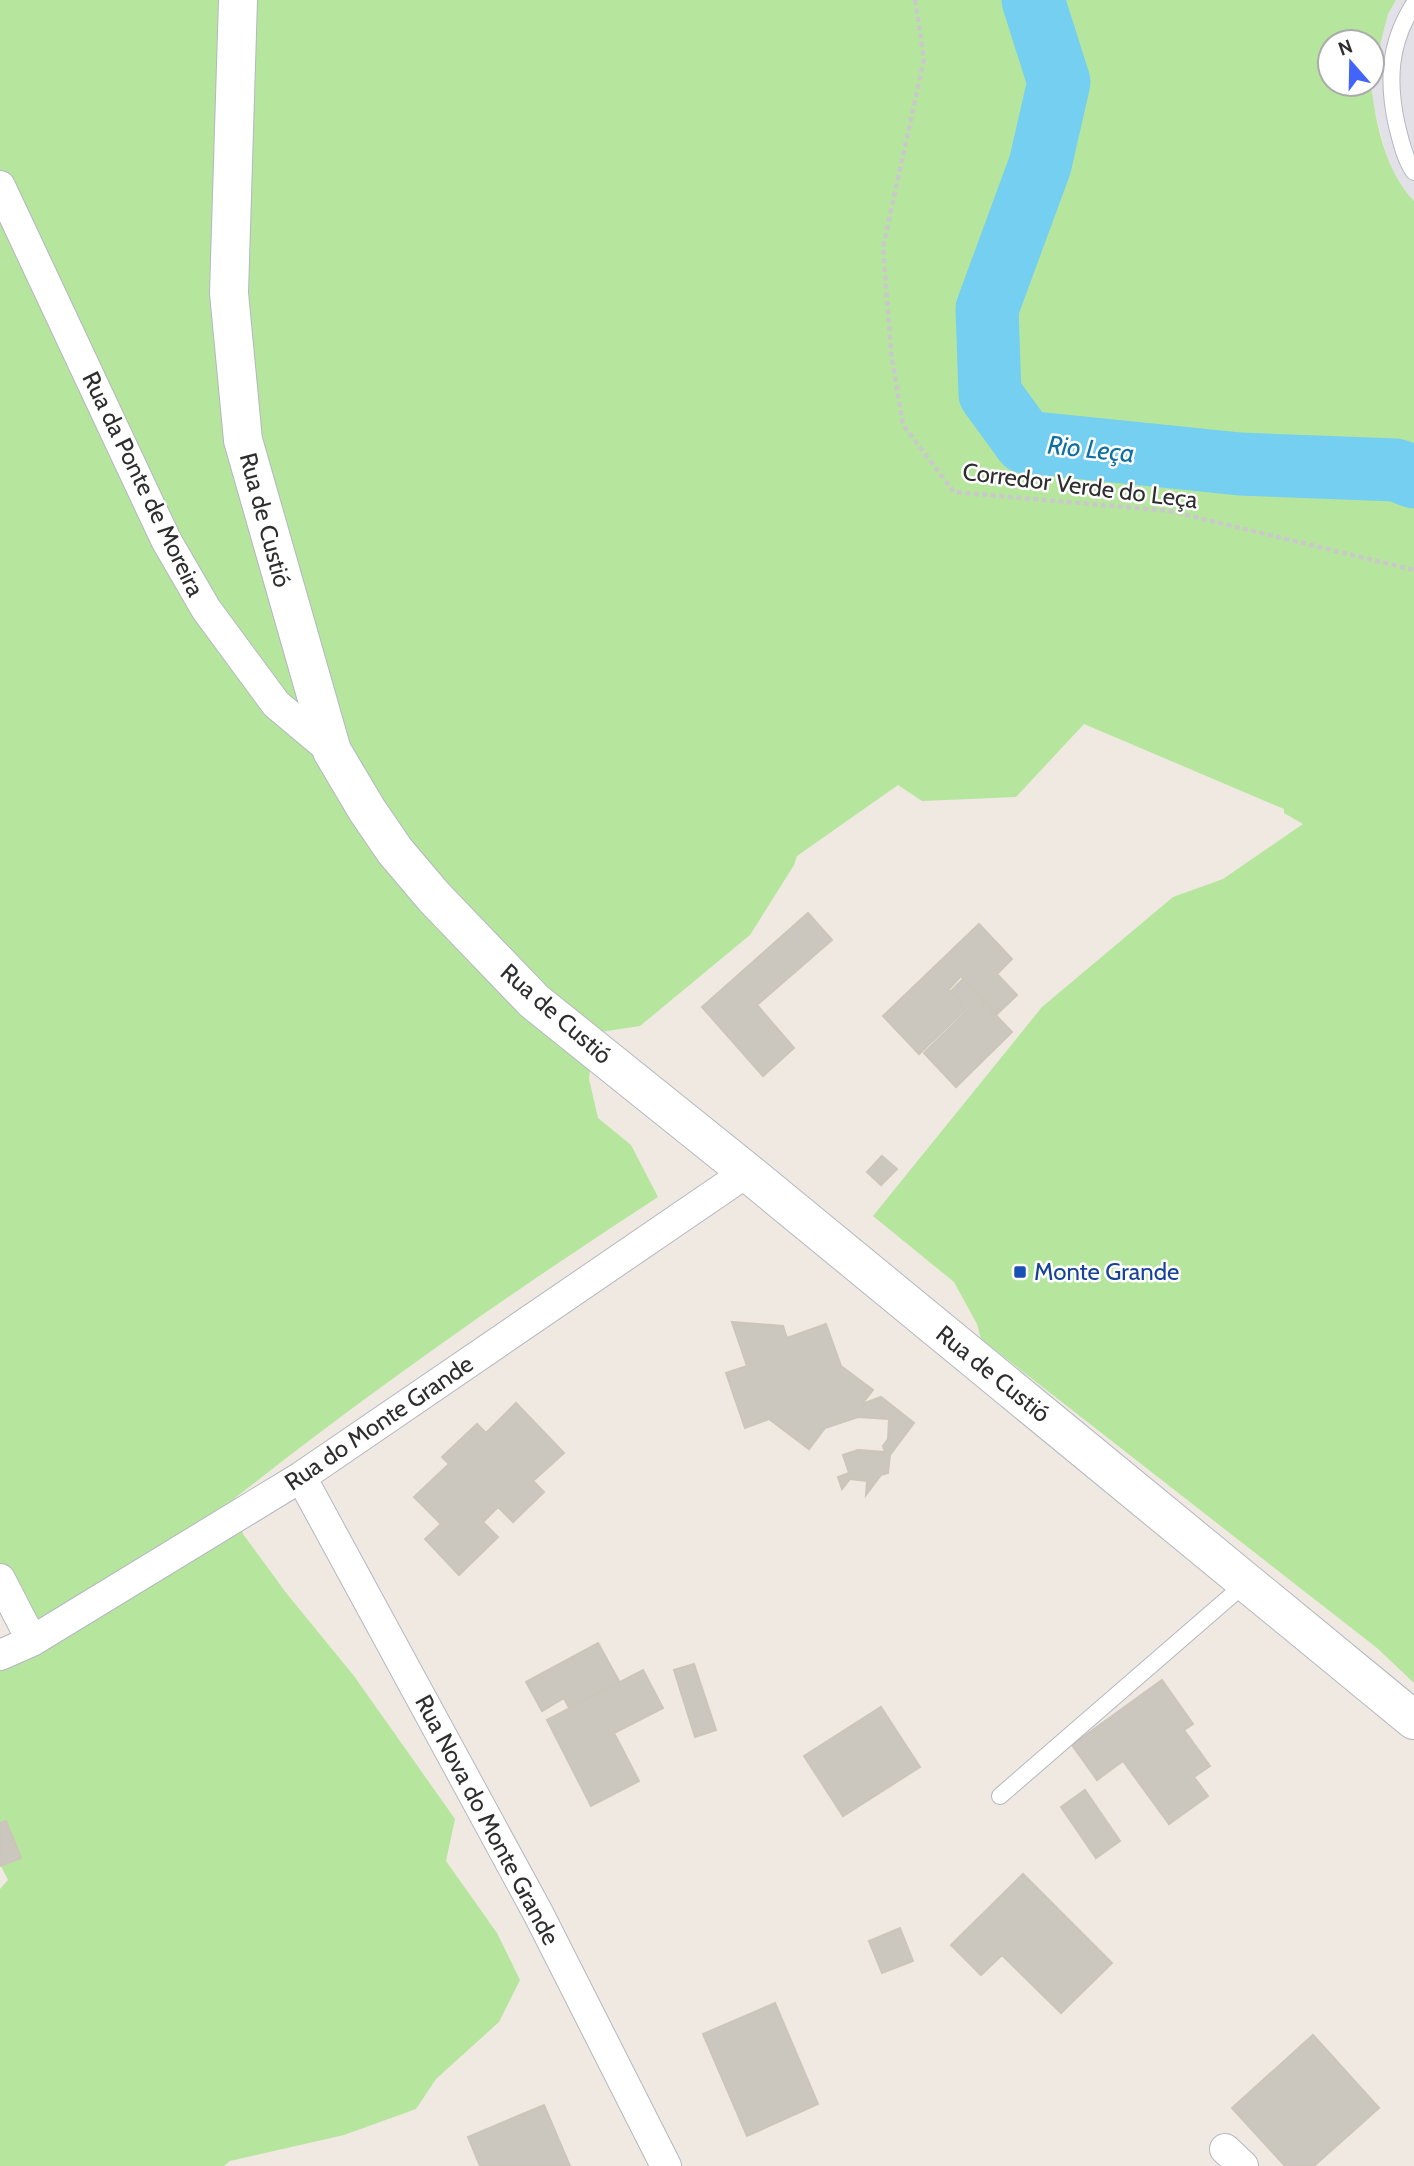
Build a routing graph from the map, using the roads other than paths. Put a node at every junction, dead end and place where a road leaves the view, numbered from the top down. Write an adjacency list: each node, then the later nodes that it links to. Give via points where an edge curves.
1 (238, 0): 5 (main road, Rua de Custió, via 229,293 243,440)
2 (1414, 4): 3 (lane, via 1402,22 1392,61 1391,97 1401,144)
3 (1414, 172)
4 (0, 186): 5 (street, Rua da Ponte de Moreira, via 166,540 206,609 276,704)
5 (332, 751): 6 (main road, Rua de Custió, via 396,852 534,1001)
6 (747, 1172): 7 (street, Rua do Monte Grande); 9 (main road, Rua de Custió)
7 (301, 1477): 10 (street, Rua do Monte Grande); 14 (street, Rua Nova do Monte Grande, via 538,1913)
8 (0, 1579): 10 (street)
9 (1247, 1582): 12 (main road, Rua de Custió); 13 (lane)
10 (32, 1641): 11 (street, Rua do Monte Grande)
11 (0, 1655)
12 (1414, 1720)
13 (1000, 1796)
14 (666, 2166)

